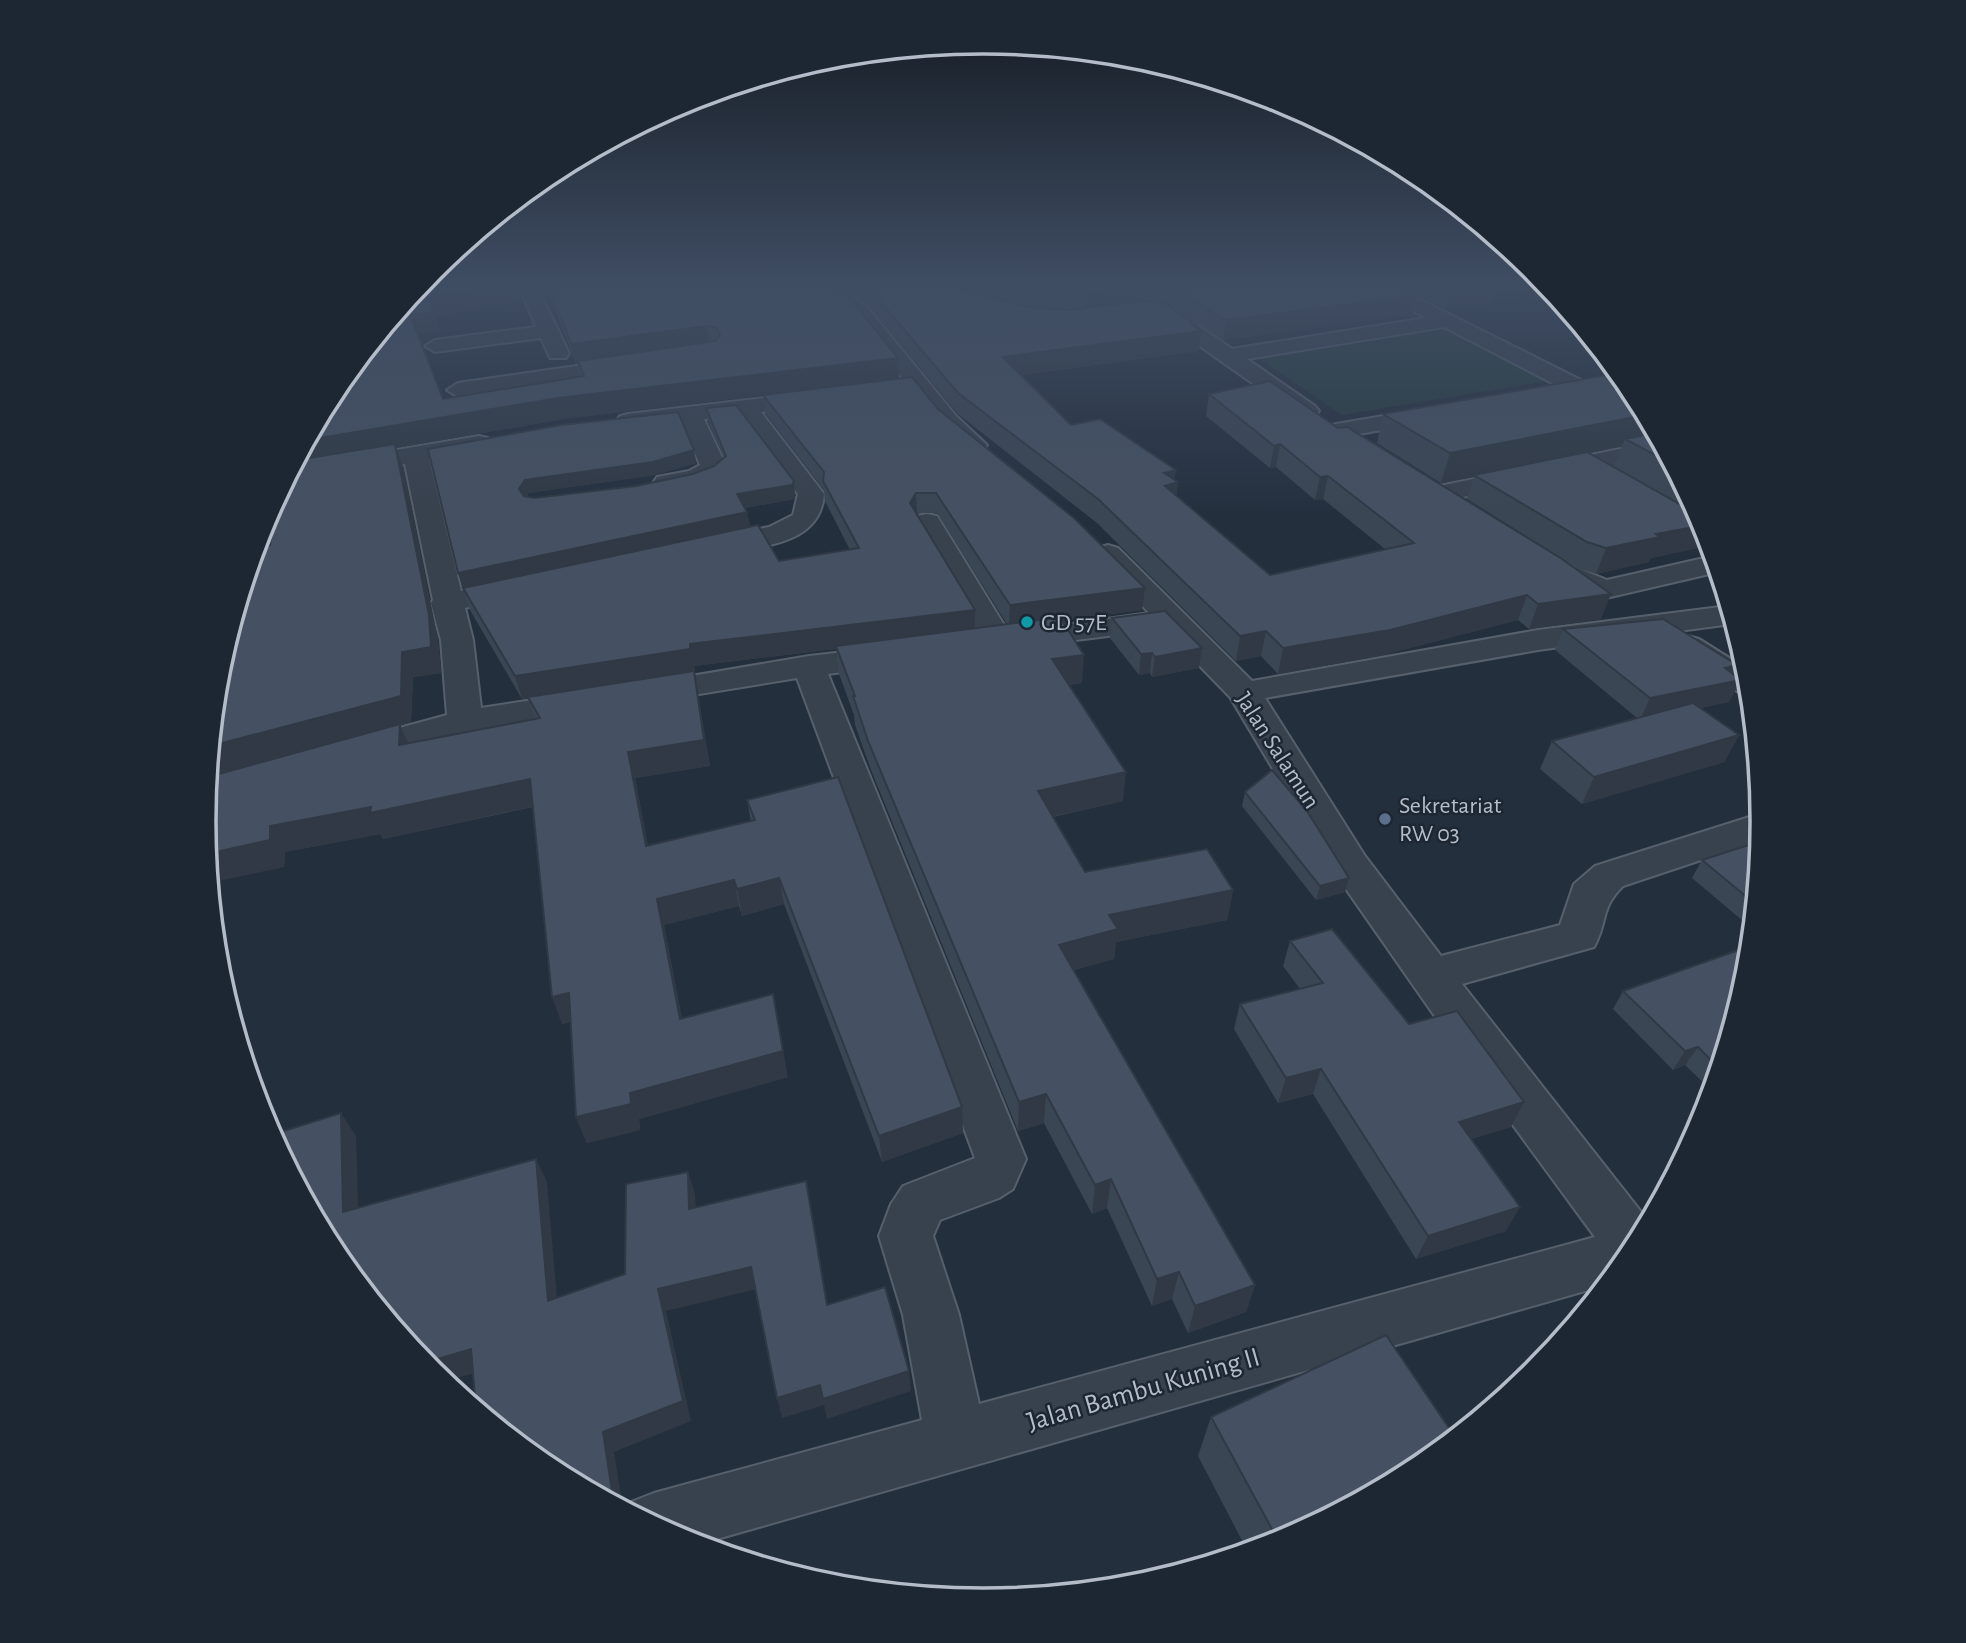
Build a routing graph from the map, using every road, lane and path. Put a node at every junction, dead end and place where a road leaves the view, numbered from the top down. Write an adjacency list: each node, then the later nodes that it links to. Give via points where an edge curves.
1 (566, 363): 7 (street)
2 (568, 363): 7 (street)
3 (652, 363): 7 (street)
4 (891, 363): 20 (street, via 907,388)
5 (1237, 363): 15 (street)
6 (1538, 363): 10 (street, via 1594,388)
7 (572, 374): 8 (street)
8 (458, 390)
9 (840, 396): 11 (street)
10 (1542, 397)
11 (746, 408): 13 (street); 29 (street, via 811,494 809,510 800,523 775,532)
12 (1460, 411): 15 (street)
13 (690, 414): 14 (street); 24 (street, via 714,468 696,478)
14 (601, 424)
15 (1336, 431): 17 (street)
16 (508, 438): 19 (street)
17 (1359, 445)
18 (1654, 450): 21 (street)
19 (415, 454): 22 (street); 34 (street)
20 (998, 463)
21 (1584, 465): 23 (street); 25 (street, via 1427,487)
22 (326, 470)
23 (1618, 484)
24 (642, 486)
25 (1473, 516)
26 (927, 522): 36 (street, via 986,645)
27 (1086, 531): 36 (street, Jalan Salamun)
28 (267, 548): 32 (street, via 263,569)
29 (679, 553)
30 (1531, 554): 31 (street, via 1566,576 1606,589)
31 (1707, 566)
32 (257, 573)
33 (542, 582): 34 (street)
34 (446, 603): 42 (street, via 457,640)
35 (1722, 616): 37 (street)
36 (1172, 618): 41 (street, Jalan Salamun)
37 (1656, 625): 40 (street); 41 (street, via 1538,640)
38 (916, 654): 39 (street)
39 (809, 666): 42 (street); 48 (street, via 1001,1159 995,1173 981,1182 922,1203 906,1236 931,1315)
40 (1737, 676)
41 (1244, 692): 45 (street, Jalan Salamun, via 1352,866)
42 (465, 722): 43 (street)
43 (323, 761)
44 (1750, 830): 45 (street, via 1609,876 1589,894 1579,936)
45 (1431, 976): 46 (street, Jalan Salamun)
46 (1626, 1239)
47 (1617, 1254): 48 (street, Jalan Bambu Kuning II)
48 (956, 1441): 49 (street, Jalan Bambu Kuning II)
49 (669, 1521)

